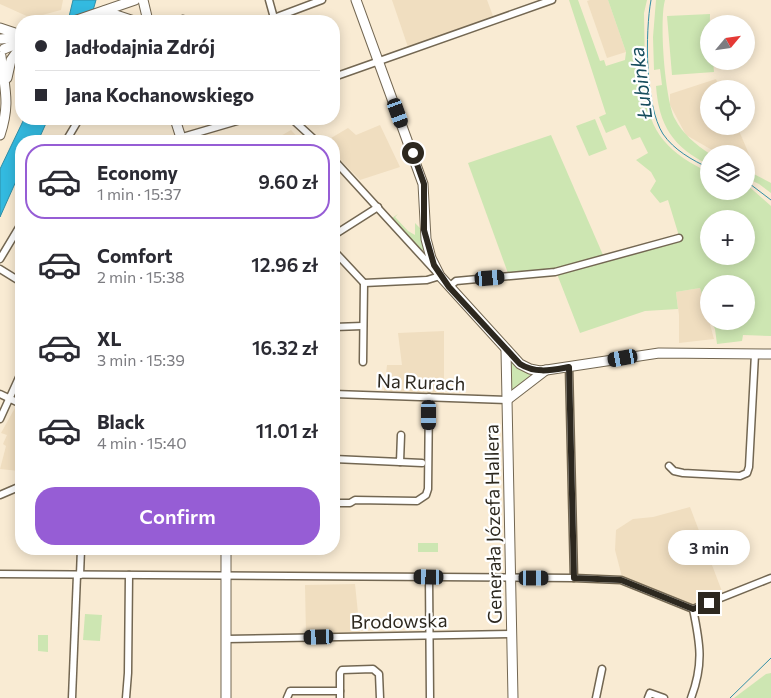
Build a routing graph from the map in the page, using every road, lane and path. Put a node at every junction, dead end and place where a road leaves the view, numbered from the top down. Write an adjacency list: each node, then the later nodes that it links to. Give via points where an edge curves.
1 (135, 0): 7 (street)
2 (142, 0): 10 (street)
3 (270, 0): 11 (street)
4 (322, 0): 12 (street)
5 (356, 0): 19 (street)
6 (552, 0): 19 (street)
7 (104, 11): 8 (street); 9 (street)
8 (92, 15)
9 (116, 15)
10 (146, 15)
11 (273, 15)
12 (282, 15)
13 (0, 28): 14 (street)
14 (15, 34)
15 (15, 40): 17 (street)
16 (15, 44): 17 (street)
17 (1, 48): 21 (street)
18 (15, 54): 21 (street)
19 (380, 61): 20 (street); 35 (street, via 424,184 426,239)
20 (340, 75)
21 (2, 83): 24 (street, via 5,115)
22 (226, 125): 25 (street)
23 (299, 125): 26 (street)
24 (0, 135)
25 (196, 135)
26 (309, 135)
27 (340, 166): 28 (street)
28 (378, 207): 29 (street); 35 (street)
29 (340, 231)
30 (15, 234): 33 (street)
31 (679, 238): 38 (street, via 555,272 456,281)
32 (340, 257): 37 (street)
33 (0, 259)
34 (0, 268): 36 (street)
35 (440, 276): 37 (street, via 428,280); 38 (street)
36 (15, 278)
37 (364, 283): 39 (street)
38 (449, 287): 41 (street)
39 (363, 326): 40 (street); 44 (street)
40 (340, 327)
41 (506, 350): 46 (street, via 525,367); 52 (street, Generała Józefa Hallera)
42 (755, 354): 43 (street); 45 (street, via 659,353); 59 (street, via 750,467 747,473 740,476 683,473)
43 (771, 354)
44 (363, 362)
45 (569, 367): 46 (street); 71 (street)
46 (546, 370): 52 (street)
47 (15, 386): 51 (street)
48 (0, 394): 51 (street)
49 (340, 394): 50 (street, Na Rurach)
50 (429, 397): 52 (street, Na Rurach); 62 (street, via 428,489 423,498 417,501 355,500)
51 (9, 399): 53 (street); 54 (street)
52 (507, 400): 70 (street, Generała Józefa Hallera)
53 (15, 402)
54 (0, 419)
55 (401, 435): 57 (street)
56 (340, 459): 57 (street)
57 (400, 462): 58 (street)
58 (422, 463)
59 (669, 466)
60 (15, 489): 61 (street)
61 (0, 495)
62 (340, 503)
63 (80, 555): 66 (street)
64 (226, 555): 68 (street)
65 (0, 574): 66 (street)
66 (78, 575): 67 (street); 79 (street)
67 (129, 575): 68 (street); 80 (street)
68 (226, 576): 69 (street); 76 (street)
69 (429, 577): 70 (street); 75 (street)
70 (510, 577): 71 (street); 74 (street, Generała Józefa Hallera)
71 (574, 578): 73 (street, via 621,580)
72 (771, 578): 73 (street)
73 (693, 609): 89 (street, via 699,630 701,662)
74 (511, 634): 75 (street, Brodowska); 85 (street, Generała Józefa Hallera)
75 (429, 636): 76 (street, Brodowska); 84 (street)
76 (226, 639): 81 (street)
77 (602, 670): 86 (street)
78 (340, 694): 82 (street, via 290,690); 83 (street, via 342,670 373,669 379,674)
79 (72, 698)
80 (126, 698)
81 (226, 698)
82 (287, 698)
83 (380, 698)
84 (430, 698)
85 (513, 698)
86 (596, 698)
87 (648, 698): 88 (street, via 650,693)
88 (664, 698)
89 (691, 698)

